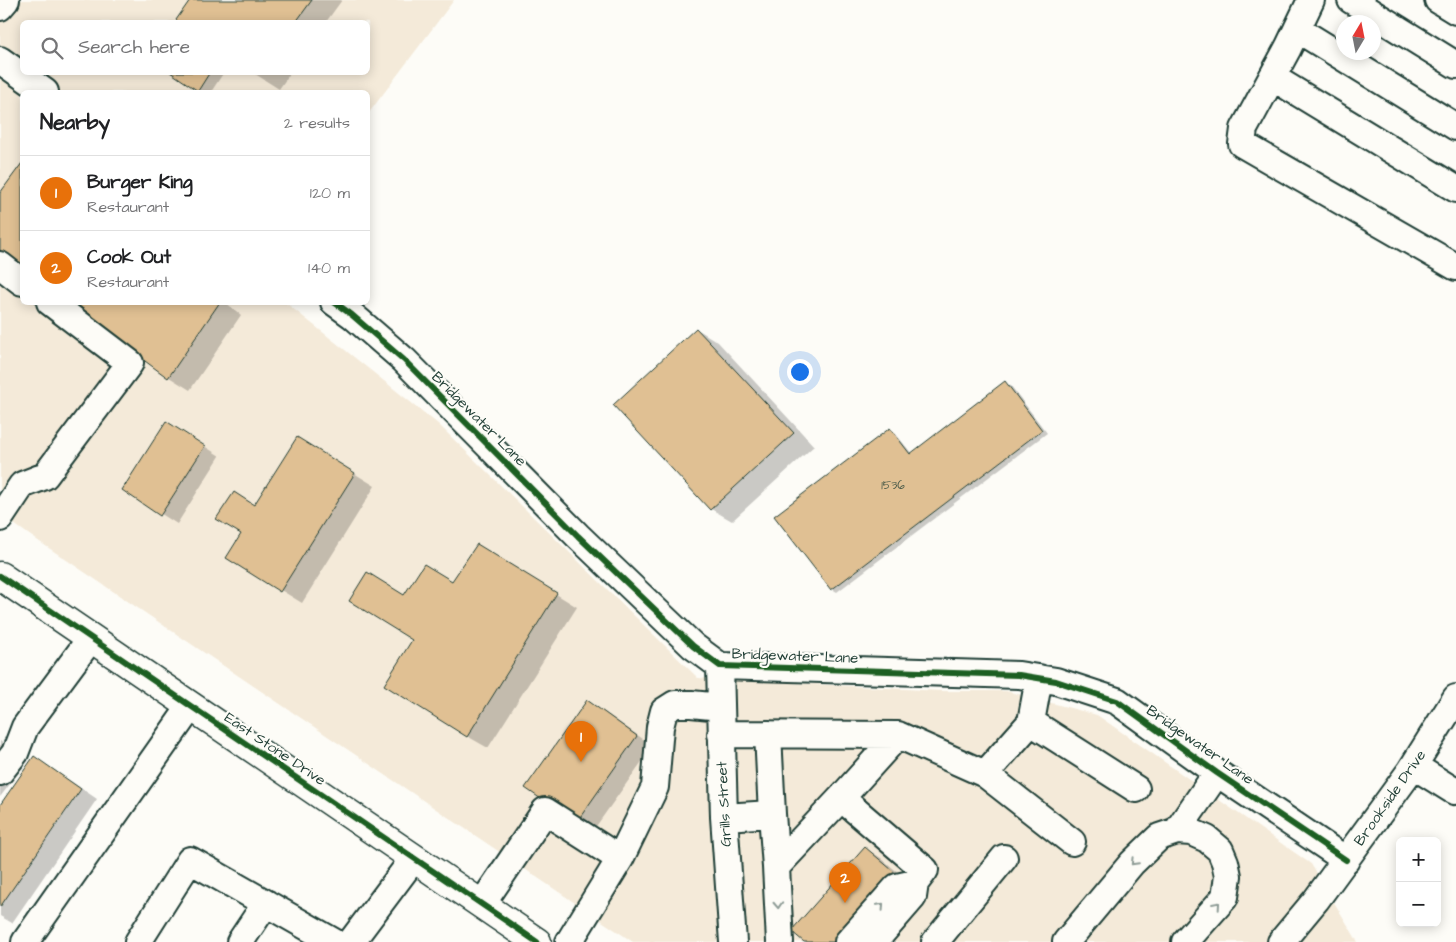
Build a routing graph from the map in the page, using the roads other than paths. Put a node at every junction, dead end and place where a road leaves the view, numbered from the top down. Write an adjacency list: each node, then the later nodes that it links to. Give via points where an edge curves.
1 (6, 0): 5 (street)
2 (1311, 0): 7 (street)
3 (1351, 0): 9 (street)
4 (1438, 0): 6 (street)
5 (0, 6)
6 (1456, 11)
7 (1297, 30): 12 (street); 14 (street)
8 (0, 60): 10 (street)
9 (1456, 65)
10 (20, 74)
11 (21, 75): 13 (street)
12 (1272, 77): 15 (street); 17 (street, via 1244,129 1242,144)
13 (42, 90)
14 (1456, 127)
15 (1456, 189)
16 (0, 265): 18 (street)
17 (1456, 267)
18 (20, 280)
19 (54, 305): 21 (street, via 130,363 45,476 22,485)
20 (338, 305): 24 (street, Bridgewater Lane, via 404,360 578,536 693,646)
21 (0, 518)
22 (2, 581): 23 (highway, East Stone Drive)
23 (91, 638): 27 (highway, East Stone Drive); 32 (street, via 25,728)
24 (720, 666): 25 (street, Bridgewater Lane); 28 (street, Grills Street)
25 (1039, 678): 29 (street); 36 (street, Bridgewater Lane, via 1118,701)
26 (1456, 698): 34 (street, Brookside Drive)
27 (191, 706): 45 (highway, East Stone Drive); 54 (street)
28 (721, 707): 30 (street, Grills Street); 47 (street, via 675,704 664,711 655,787)
29 (1031, 722): 37 (street); 38 (street)
30 (721, 734): 31 (street); 42 (street, Grills Street)
31 (768, 734): 33 (street); 41 (street)
32 (10, 735): 35 (street, via 15,753)
33 (898, 735): 37 (street); 40 (street)
34 (1414, 766): 39 (street); 48 (street, Brookside Drive)
35 (0, 772)
36 (1217, 773): 43 (street); 48 (street, Bridgewater Lane)
37 (985, 774): 44 (street)
38 (1136, 789)
39 (1456, 790)
40 (841, 798): 49 (street); 50 (street)
41 (772, 814): 42 (street); 49 (street)
42 (724, 817): 61 (street, Grills Street)
43 (1177, 831): 53 (street, one-way to 43, via 1225,897 1228,876 1220,850 1207,839 1191,832); 66 (street, one-way to 66, via 1159,837 1132,863)
44 (1072, 842)
45 (414, 858): 52 (highway, East Stone Drive); 58 (street)
46 (1004, 858): 65 (street)
47 (620, 859): 52 (street, via 545,810); 60 (street)
48 (1346, 860): 67 (street, Brookside Drive)
49 (776, 867): 62 (street, one-way to 62)
50 (920, 876): 63 (street, one-way to 50, via 898,886); 64 (street, via 913,897)
51 (266, 903): 55 (street, via 190,860); 56 (street); 57 (street)
52 (482, 904): 59 (highway, East Stone Drive)
53 (1190, 940)
54 (25, 942)
55 (138, 942)
56 (240, 942)
57 (334, 942)
58 (351, 942)
59 (537, 942)
60 (569, 942)
61 (733, 942)
62 (780, 942)
63 (848, 942)
64 (874, 942)
65 (935, 942)
66 (1066, 942)
67 (1282, 942)

